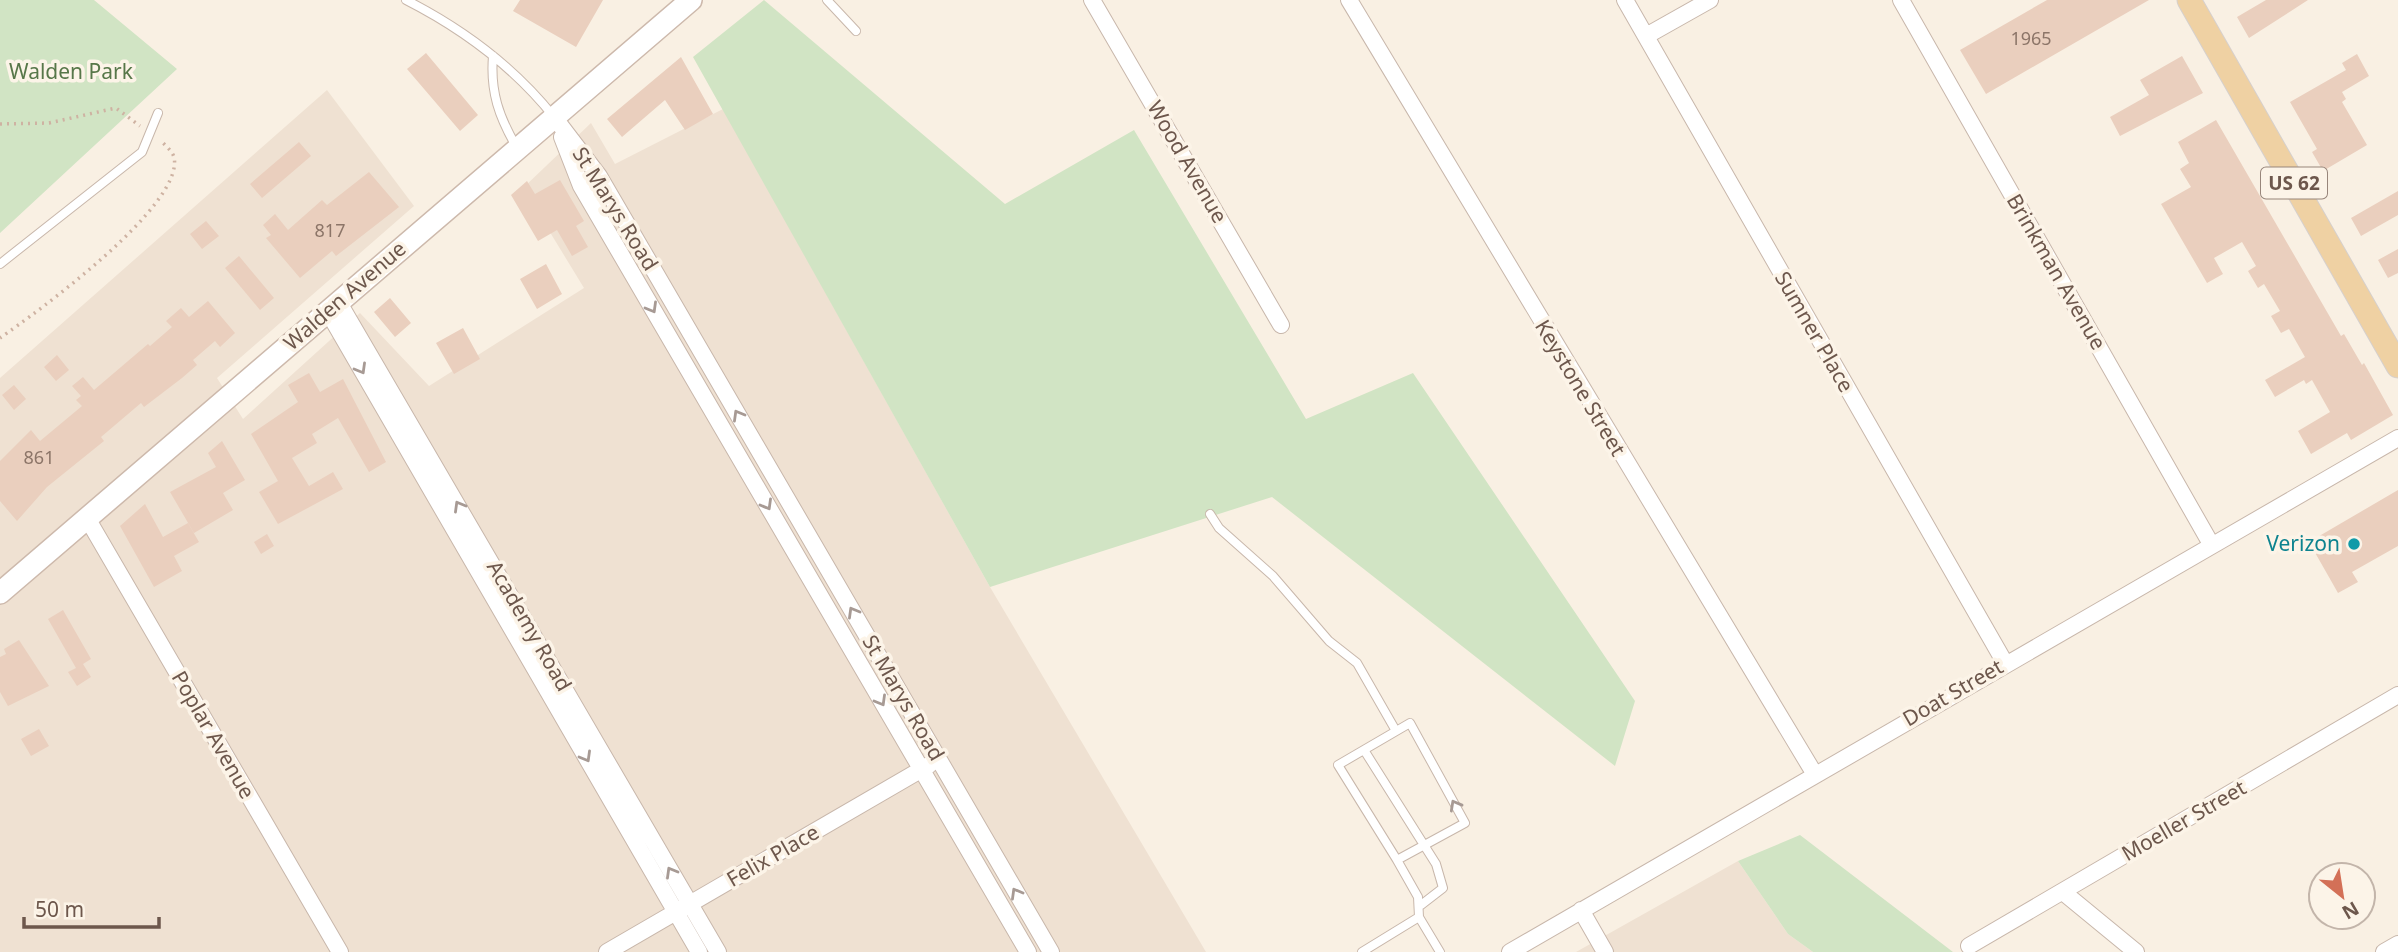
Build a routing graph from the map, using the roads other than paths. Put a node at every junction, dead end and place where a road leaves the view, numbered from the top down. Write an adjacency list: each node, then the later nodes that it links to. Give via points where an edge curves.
1 (406, 0): 12 (lane, via 443,19)
2 (691, 0): 14 (main road, Walden Avenue)
3 (827, 0): 10 (lane)
4 (1092, 0): 18 (street, Wood Avenue)
5 (1349, 0): 36 (street, Keystone Street)
6 (1625, 0): 11 (street, Sumner Place)
7 (1710, 0): 11 (street)
8 (1901, 0): 26 (street, Brinkman Avenue)
9 (2189, 0): 21 (main road, US 62)
10 (856, 32)
11 (1646, 36): 30 (street, Sumner Place)
12 (493, 56): 14 (lane); 15 (lane, via 491,82 500,120)
13 (158, 113): 16 (lane, via 142,152)
14 (554, 117): 15 (main road, Walden Avenue); 19 (street, St Marys Road, via 598,176); 20 (street, St Marys Road, one-way to 20, via 581,186)
15 (517, 148): 17 (main road, Walden Avenue)
16 (0, 264)
17 (333, 306): 24 (main road, Walden Avenue); 25 (street, Academy Road, one-way to 25); 25 (street, Academy Road, one-way to 17, via 359,334)
18 (1281, 325)
19 (695, 341): 20 (street); 27 (street, St Marys Road, one-way to 19)
20 (678, 352): 28 (street, St Marys Road, one-way to 28)
21 (2398, 366)
22 (2398, 438): 26 (street, Doat Street)
23 (1210, 514): 32 (lane, via 1219,528 1273,576 1329,641 1357,663)
24 (87, 518): 29 (main road, Walden Avenue); 48 (street, Poplar Avenue)
25 (468, 537): 41 (street, Academy Road)
26 (2211, 544): 30 (street, Doat Street)
27 (833, 578): 28 (street); 34 (street, St Marys Road, one-way to 27)
28 (815, 588): 35 (street, St Marys Road, one-way to 35)
29 (0, 593)
30 (2004, 663): 36 (street, Doat Street)
31 (2398, 695): 39 (street, Moeller Street)
32 (1396, 731): 33 (lane); 37 (lane, one-way to 32, via 1465,823 1410,723)
33 (1364, 750): 37 (lane); 38 (lane, via 1338,765)
34 (939, 759): 35 (street, Felix Place); 44 (street, St Marys Road, one-way to 34)
35 (921, 769): 41 (street, Felix Place); 45 (street, St Marys Road)
36 (1814, 774): 42 (street, Doat Street)
37 (1424, 847): 38 (lane); 40 (lane, via 1436,864 1443,888)
38 (1397, 860): 40 (lane)
39 (2063, 892): 47 (street, Moeller Street); 58 (street)
40 (1421, 905): 43 (lane)
41 (683, 908): 49 (street, Felix Place); 50 (street, Academy Road); 51 (street, Academy Road)
42 (1581, 910): 56 (street, Doat Street); 57 (street)
43 (1419, 917): 54 (lane); 55 (lane)
44 (1033, 921): 45 (street); 53 (street, St Marys Road)
45 (1016, 931): 52 (street, St Marys Road)
46 (2398, 944): 59 (street)
47 (1969, 946)
48 (340, 952)
49 (607, 952)
50 (699, 952)
51 (718, 952)
52 (1028, 952)
53 (1051, 952)
54 (1362, 952)
55 (1440, 952)
56 (1510, 952)
57 (1605, 952)
58 (2136, 952)
59 (2384, 952)

